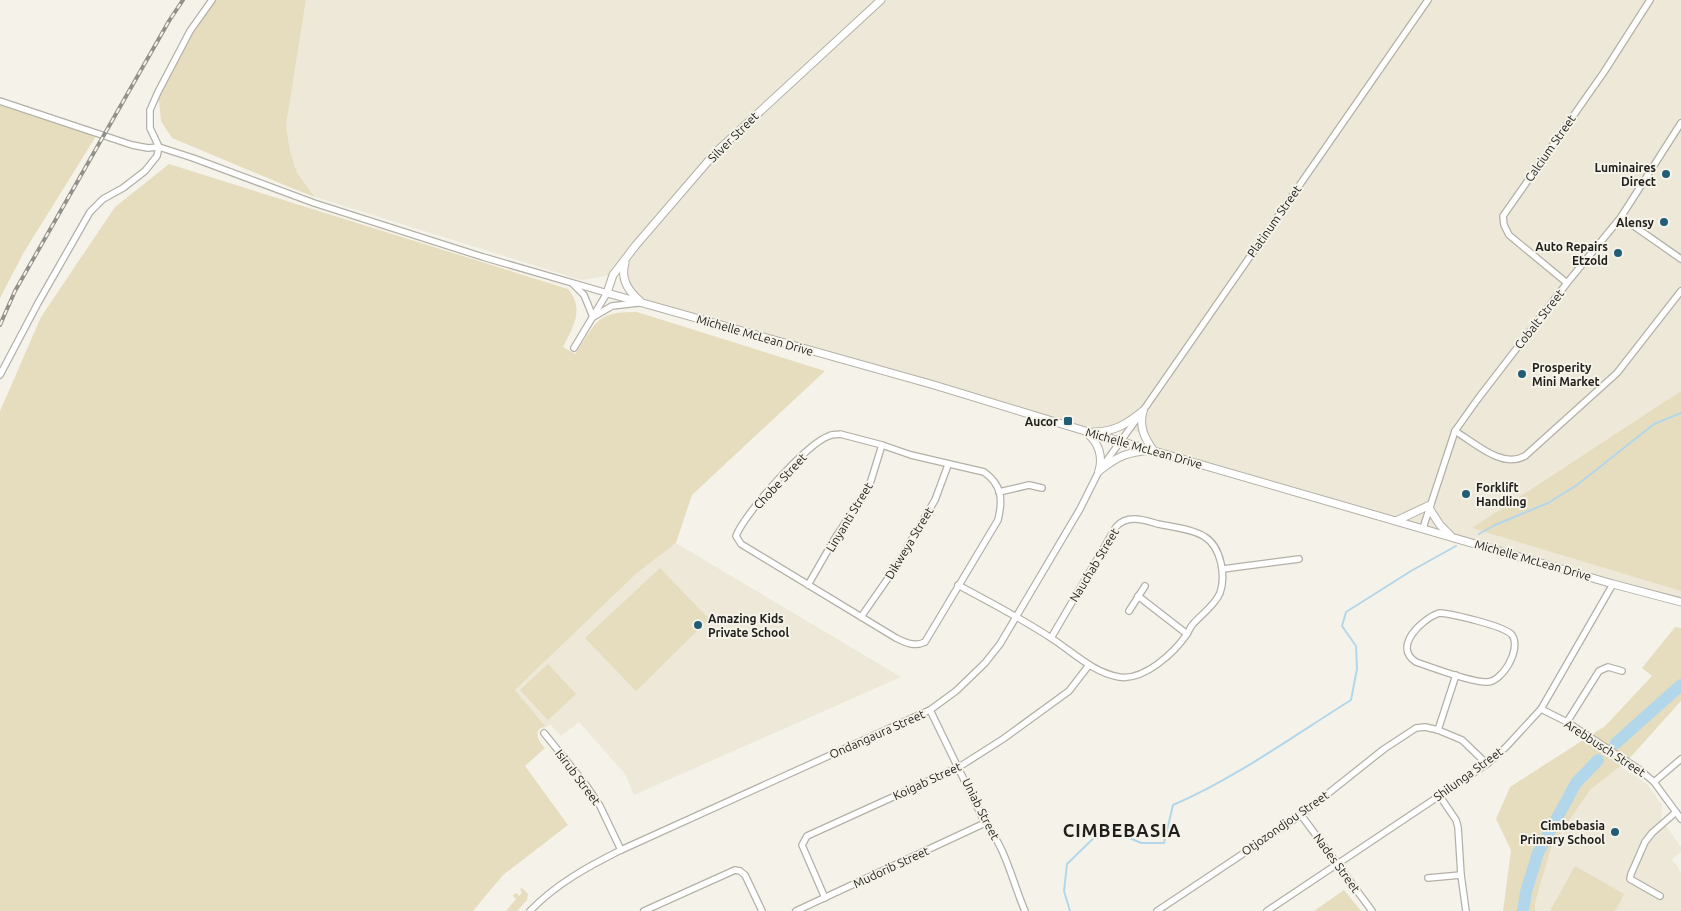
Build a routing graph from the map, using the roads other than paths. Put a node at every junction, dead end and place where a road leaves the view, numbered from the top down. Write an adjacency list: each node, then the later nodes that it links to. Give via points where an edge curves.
1 (212, 0): 7 (street, via 190,31 150,110 150,128)
2 (881, 0): 9 (street, Silver Street, via 716,152)
3 (1428, 0): 19 (street, Platinum Street)
4 (1650, 0): 12 (street, Calcium Street, via 1503,216 1509,235)
5 (0, 101): 7 (street, via 132,145)
6 (1681, 123): 8 (street, Cobalt Street)
7 (159, 147): 11 (street, via 314,203); 18 (street, via 145,171 103,199 90,212)
8 (1621, 217): 10 (street); 12 (street, Cobalt Street)
9 (627, 258): 14 (street, Silver Street, via 613,275); 15 (street, via 624,278 632,294)
10 (1681, 259)
11 (571, 282): 14 (street); 16 (street, via 584,295)
12 (1567, 283): 20 (street, Cobalt Street)
13 (1681, 292): 20 (street, via 1617,373 1525,456 1517,460 1502,459)
14 (607, 293): 15 (street, Michelle McLean Drive); 16 (street)
15 (643, 303): 16 (street, via 612,306); 21 (street, Michelle McLean Drive)
16 (593, 317): 17 (street)
17 (574, 348)
18 (0, 375)
19 (1143, 411): 21 (street, via 1122,427 1102,432); 22 (street, Platinum Street); 24 (street, via 1142,429)
20 (1455, 430): 29 (street, Cobalt Street)
21 (1085, 431): 22 (street, Michelle McLean Drive); 26 (street, via 1098,446 1102,461)
22 (1120, 441): 24 (street, Michelle McLean Drive); 26 (street, Ondangaura Street)
23 (882, 445): 25 (street, Chobe Street); 36 (street, Linyanti Street, via 869,487); 36 (street, Chobe Street, via 840,434 820,440 780,478 739,530 736,536 741,544)
24 (1152, 450): 26 (street, via 1123,454); 30 (street, Michelle McLean Drive)
25 (948, 465): 28 (street, Chobe Street, via 984,472); 42 (street, Dikweya Street, via 935,500)
26 (1099, 471): 43 (street, Ondangaura Street)
27 (1042, 488): 28 (street, via 1029,485)
28 (999, 492): 37 (street, Chobe Street, via 1002,499 998,520)
29 (1429, 507): 30 (street); 31 (street, Cobalt Street); 32 (street)
30 (1398, 520): 31 (street, Michelle McLean Drive)
31 (1423, 528): 32 (street, Michelle McLean Drive)
32 (1451, 536): 35 (street, Michelle McLean Drive)
33 (1299, 559): 34 (street)
34 (1223, 569): 44 (street, via 1216,600); 45 (street, Nauchab Street, via 1214,547 1198,533 1141,519 1127,519 1116,527)
35 (1613, 584): 40 (street, Michelle McLean Drive); 49 (street, Shilunga Street)
36 (808, 585): 42 (street, Chobe Street)
37 (958, 585): 42 (street, Chobe Street, via 926,642 919,645 896,638); 43 (street)
38 (1145, 586): 39 (street)
39 (1138, 596): 41 (street); 44 (street)
40 (1681, 602)
41 (1128, 611)
42 (861, 617)
43 (1017, 617): 45 (street); 50 (street, Ondangaura Street, via 985,663 956,692)
44 (1187, 634): 46 (street, via 1161,661 1140,674 1120,677)
45 (1051, 638): 46 (street)
46 (1089, 665): 56 (street, Koigab Street, via 1069,691)
47 (1622, 671): 51 (street, via 1608,667 1599,671)
48 (1456, 675): 48 (street, via 1416,662 1408,653 1410,638 1427,619 1440,613 1456,615 1500,628 1512,636 1515,651 1498,678 1486,682); 52 (street)
49 (1541, 709): 51 (street, Arebbusch Street); 55 (street, Shilunga Street)
50 (930, 710): 56 (street, Uniab Street); 63 (street, Ondangaura Street)
51 (1567, 722): 57 (street, Arebbusch Street)
52 (1438, 730): 55 (street, via 1466,742); 60 (street, Otjozondjou Street, via 1425,727 1409,731)
53 (544, 733): 63 (street, Isirub Street, via 600,806)
54 (1681, 759): 57 (street)
55 (1486, 764): 58 (street, Shilunga Street)
56 (959, 767): 62 (street, Uniab Street); 68 (street, Koigab Street, via 807,836 802,845)
57 (1654, 782): 59 (street, Arebbusch Street)
58 (1439, 795): 64 (street, Shilunga Street); 65 (street, via 1456,820)
59 (1676, 812): 61 (street, Arebbusch Street); 67 (street, via 1645,842 1630,879)
60 (1301, 815): 64 (street, Nades Street); 74 (street, Otjozondjou Street)
61 (1681, 819)
62 (985, 822): 68 (street, Mudorib Street); 73 (street, Uniab Street, via 1005,858)
63 (621, 850): 69 (street, Ondangaura Street, via 581,870)
64 (1336, 864): 75 (street, Shilunga Street); 76 (street, Nades Street)
65 (1461, 875): 66 (street); 77 (street)
66 (1428, 878)
67 (1660, 896)
68 (825, 898): 72 (street, Mudorib Street)
69 (530, 911)
70 (644, 911): 71 (street, via 735,870 744,874)
71 (762, 911)
72 (796, 911)
73 (1025, 911)
74 (1157, 911)
75 (1267, 911)
76 (1372, 911)
77 (1466, 911)

